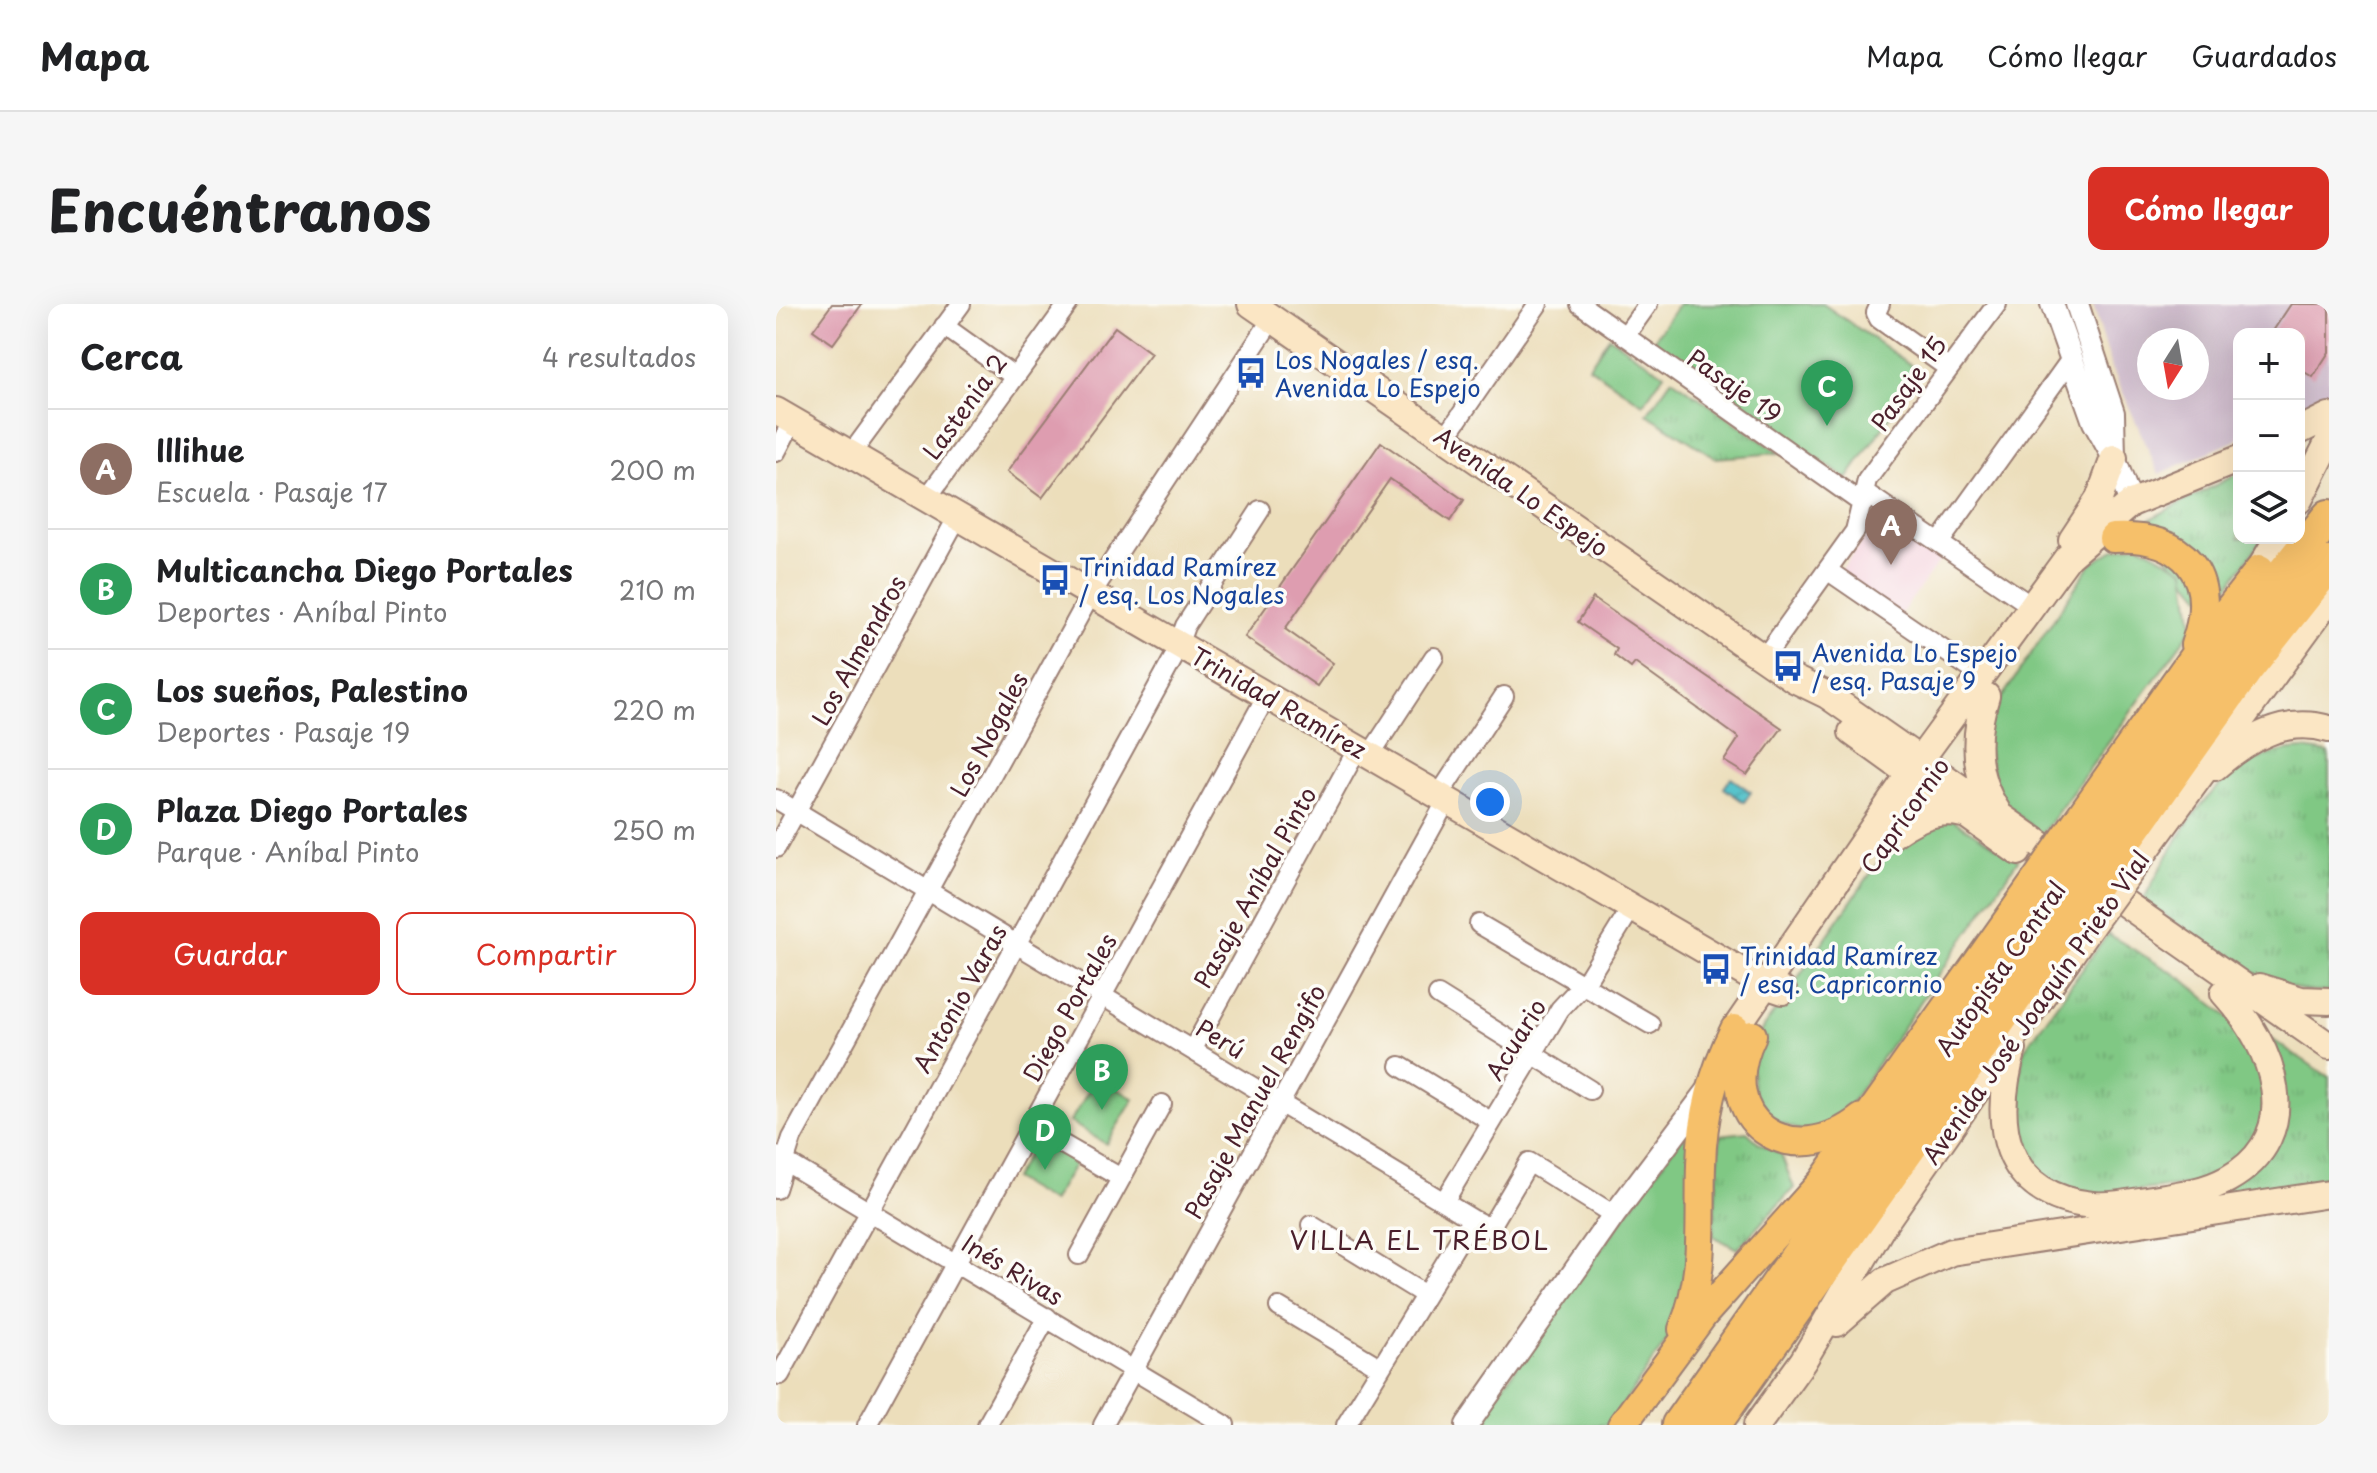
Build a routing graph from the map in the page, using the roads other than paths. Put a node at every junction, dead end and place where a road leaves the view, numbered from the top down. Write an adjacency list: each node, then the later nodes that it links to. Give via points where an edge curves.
1 (961, 304): 11 (street)
2 (1068, 304): 15 (street, Lastenia 2)
3 (1538, 304): 19 (street)
4 (1580, 304): 12 (street, Pasaje 19)
5 (1648, 304): 12 (street)
6 (1880, 304): 14 (street, via 1879,319)
7 (1997, 304): 14 (street, Pasaje 15)
8 (2052, 304): 13 (street)
9 (2077, 304): 23 (street, via 2113,413)
10 (1262, 311): 19 (main road, Avenida Lo Espejo); 44 (street, Los Nogales)
11 (944, 326): 15 (street); 22 (street)
12 (1625, 336): 29 (street, Pasaje 19)
13 (2071, 359): 23 (street, via 2098,432); 37 (street)
14 (1948, 368): 29 (street, Pasaje 15, via 1867,480)
15 (1015, 377): 28 (street, Lastenia 2)
16 (784, 416): 21 (street); 22 (main road, Trinidad Ramírez)
17 (2329, 416): 18 (main road)
18 (2305, 428)
19 (1445, 438): 49 (main road, Avenida Lo Espejo)
20 (2329, 441): 26 (main road)
21 (776, 452)
22 (851, 454): 28 (main road, Trinidad Ramírez)
23 (2114, 458): 30 (street); 43 (main road, via 2099,499)
24 (2233, 463): 30 (main road, Capricornio)
25 (2233, 464): 31 (main road, Capricornio)
26 (2305, 488)
27 (2329, 491): 34 (highway)
28 (927, 498): 33 (main road, Trinidad Ramírez)
29 (1864, 499): 37 (street, Pasaje 19); 42 (street, Pasaje 15, via 1855,531)
30 (2131, 503): 31 (main road); 36 (main road); 43 (main road, Capricornio, via 2086,538)
31 (2160, 506): 36 (main road, Capricornio)
32 (1260, 510): 47 (street, Antonio Varas, via 1185,626)
33 (958, 516): 44 (main road, Trinidad Ramírez); 60 (street, Los Almendros)
34 (2305, 517)
35 (2329, 517): 65 (highway, Autopista Central, via 2242,625)
36 (2113, 538): 50 (main road, via 2165,544 2197,574 2204,606); 51 (main road, Capricornio, via 2059,592)
37 (1939, 543): 46 (street, Pasaje 19)
38 (2275, 544): 41 (main road, Avenida José Joaquín Prieto Vial)
39 (2282, 544): 41 (highway)
40 (2329, 564): 65 (highway, Autopista Central)
41 (2260, 569): 50 (main road, Avenida José Joaquín Prieto Vial)
42 (1827, 570): 49 (street, Pasaje 15); 51 (street)
43 (2047, 580): 46 (main road, Capricornio)
44 (1091, 594): 47 (main road, Trinidad Ramírez); 66 (street, Los Nogales)
45 (2329, 599): 59 (main road, Avenida José Joaquín Prieto Vial)
46 (2030, 605): 51 (main road, Capricornio)
47 (1179, 644): 52 (main road, Trinidad Ramírez); 70 (street, Antonio Varas)
48 (1434, 657): 55 (street, Pasaje Aníbal Pinto)
49 (1764, 658): 56 (main road, Avenida Lo Espejo, via 1794,679 1818,707)
50 (2187, 663): 65 (main road, Avenida José Joaquín Prieto Vial)
51 (1983, 686): 56 (main road, Capricornio); 62 (main road, via 1978,766 1987,795)
52 (1267, 695): 55 (main road, Trinidad Ramírez); 74 (street, Diego Portales)
53 (1504, 696): 57 (street, Pasaje Manuel Rengifo)
54 (2329, 729): 59 (main road, via 2289,726 2251,739)
55 (1364, 752): 57 (main road, Trinidad Ramírez); 81 (street, Pasaje Aníbal Pinto)
56 (1922, 772): 61 (main road, Avenida Lo Espejo); 62 (main road, Avenida Lo Espejo); 63 (main road, Capricornio); 73 (main road, Capricornio)
57 (1443, 798): 68 (main road, Trinidad Ramírez); 87 (street, Pasaje Manuel Rengifo)
58 (776, 799): 60 (street, Perú)
59 (2180, 800): 65 (main road, Avenida José Joaquín Prieto Vial)
60 (796, 811): 64 (street, Los Almendros); 66 (street, Perú)
61 (1963, 814): 63 (main road, via 1924,817); 71 (main road, Avenida Lo Espejo)
62 (2004, 821): 71 (main road, Avenida Lo Espejo)
63 (1888, 838): 73 (main road, Capricornio)
64 (776, 848)
65 (2095, 859): 67 (highway, Autopista Central, bridge); 67 (main road, Avenida José Joaquín Prieto Vial, bridge)
66 (930, 891): 70 (street, Perú); 92 (street, Los Nogales)
67 (2063, 904): 78 (main road, Avenida José Joaquín Prieto Vial); 89 (main road, Avenida José Joaquín Prieto Vial); 118 (highway, Autopista Central); 119 (highway, Autopista Central)
68 (1632, 907): 72 (street, Acuario); 73 (main road, Trinidad Ramírez)
69 (1479, 924): 72 (street)
70 (1017, 943): 74 (street, Perú); 97 (street, Antonio Varas)
71 (2226, 984): 76 (main road); 78 (main road, via 2271,1064 2274,1117 2263,1145 2247,1165 2190,1193 2093,1205 2055,1194 2026,1173 2009,1149 2001,1116); 80 (main road, Avenida Lo Espejo); 83 (main road, Avenida Lo Espejo)
72 (1581, 986): 77 (street); 82 (street, Acuario)
73 (1774, 988): 79 (main road, Capricornio)
74 (1103, 995): 81 (street, Perú); 91 (street, Diego Portales)
75 (1438, 995): 82 (street)
76 (2329, 1001)
77 (1650, 1024)
78 (2022, 1025): 107 (main road, Avenida José Joaquín Prieto Vial, via 1883,1225)
79 (1744, 1032): 85 (main road); 89 (main road, via 1739,1091 1752,1118 1769,1134 1790,1142 1822,1141 1856,1123); 98 (street, Capricornio, via 1658,1137)
80 (2329, 1046)
81 (1193, 1049): 87 (street, Perú)
82 (1533, 1054): 86 (street); 90 (street, Acuario)
83 (2329, 1062)
84 (1400, 1066): 90 (street)
85 (1710, 1087): 98 (street, Capricornio); 106 (main road, via 1702,1142 1698,1282)
86 (1590, 1090)
87 (1281, 1102): 96 (street, Perú); 109 (street, Pasaje Manuel Rengifo)
88 (1162, 1104): 93 (street)
89 (1877, 1104): 106 (main road, Avenida José Joaquín Prieto Vial, via 1810,1198 1720,1294)
90 (1492, 1122): 96 (street, Acuario)
91 (1031, 1126): 93 (street); 102 (street, Diego Portales)
92 (780, 1159): 94 (street, Los Nogales); 97 (street, Inés Rivas)
93 (1121, 1178): 101 (street)
94 (776, 1189)
95 (2329, 1194): 107 (main road, via 1942,1254 1900,1271 1871,1291)
96 (1445, 1200): 99 (street, Perú)
97 (869, 1211): 102 (street, Inés Rivas); 110 (street, Antonio Varas)
98 (1614, 1215): 99 (street, via 1529,1162 1490,1228); 116 (street, Capricornio)
99 (1472, 1219): 103 (street)
100 (1311, 1225): 103 (street)
101 (1079, 1255)
102 (956, 1263): 105 (street, Inés Rivas); 111 (street, Diego Portales)
103 (1425, 1295): 108 (street)
104 (1279, 1307): 108 (street)
105 (1047, 1317): 109 (street, Inés Rivas); 112 (street)
106 (1669, 1359): 117 (main road, Avenida José Joaquín Prieto Vial)
107 (1803, 1361): 120 (main road, Avenida José Joaquín Prieto Vial)
108 (1381, 1368): 115 (street)
109 (1133, 1370): 113 (street, Pasaje Manuel Rengifo); 114 (street, Inés Rivas)
110 (780, 1375)
111 (867, 1425)
112 (987, 1425)
113 (1103, 1425)
114 (1224, 1425)
115 (1346, 1425)
116 (1467, 1425)
117 (1622, 1425)
118 (1679, 1425)
119 (1713, 1425)
120 (1757, 1425)

